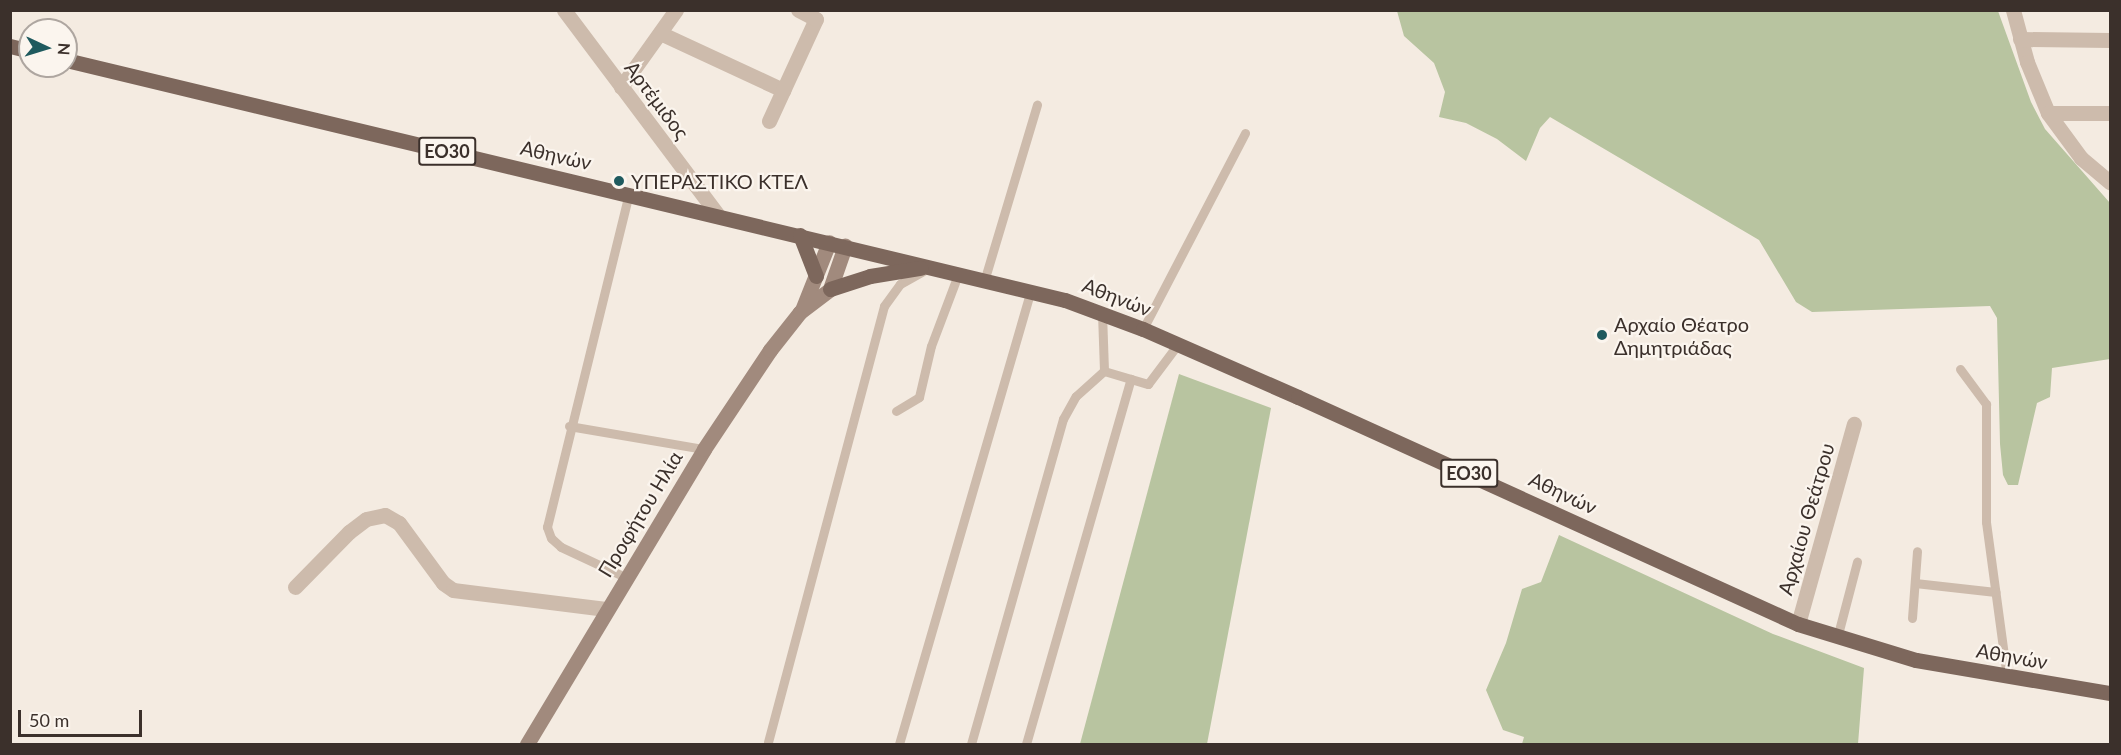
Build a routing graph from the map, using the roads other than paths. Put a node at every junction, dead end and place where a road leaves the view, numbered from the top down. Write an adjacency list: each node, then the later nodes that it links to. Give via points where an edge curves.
1 (564, 10): 9 (street, Αρτέμιδος)
2 (676, 10): 5 (street)
3 (798, 10): 10 (street, via 816,19)
4 (2013, 10): 6 (street)
5 (660, 33): 9 (street); 10 (street)
6 (2020, 39): 7 (street); 12 (street)
7 (2110, 40)
8 (78, 63): 17 (main road, Αθηνών / ΕΟ30)
9 (621, 87): 18 (street, Αρτέμιδος)
10 (783, 90): 14 (street)
11 (1037, 105): 25 (lane)
12 (2048, 113): 13 (street); 16 (street, via 2081,158)
13 (2110, 113)
14 (769, 121)
15 (1245, 133): 30 (lane)
16 (2110, 182)
17 (629, 194): 18 (main road, Αθηνών / ΕΟ30); 37 (lane)
18 (717, 214): 19 (main road, Αθηνών / ΕΟ30)
19 (800, 235): 20 (main road, Αθηνών / ΕΟ30); 24 (main road)
20 (829, 242): 21 (main road, Αθηνών / ΕΟ30); 24 (street)
21 (845, 246): 22 (main road, Αθηνών / ΕΟ30); 26 (street)
22 (931, 267): 23 (main road, Αθηνών / ΕΟ30); 26 (main road, via 870,276); 51 (lane, via 900,284 884,306)
23 (960, 272): 25 (main road, Αθηνών / ΕΟ30); 35 (lane, via 931,346 919,397)
24 (816, 276): 28 (street)
25 (985, 279): 27 (main road, Αθηνών / ΕΟ30)
26 (830, 289): 28 (street)
27 (1031, 290): 29 (main road, Αθηνών / ΕΟ30); 53 (lane)
28 (800, 312): 38 (street, Προφήτου Ηλία)
29 (1102, 313): 30 (main road, Αθηνών / ΕΟ30); 33 (lane)
30 (1143, 329): 31 (main road, Αθηνών / ΕΟ30)
31 (1178, 344): 34 (lane, via 1148,384); 47 (main road, Αθηνών / ΕΟ30)
32 (1960, 369): 44 (lane, via 1986,404 1986,522)
33 (1104, 371): 34 (lane); 54 (lane, via 1076,396 1063,419)
34 (1131, 379): 55 (lane)
35 (896, 411)
36 (1854, 424): 47 (street, Αρχαίου Θεάτρου)
37 (569, 426): 38 (lane); 41 (lane, via 547,527 550,538)
38 (704, 449): 41 (street, Προφήτου Ηλία)
39 (1917, 551): 42 (lane)
40 (1857, 562): 48 (lane)
41 (625, 578): 45 (street, Προφήτου Ηλία)
42 (1915, 583): 44 (lane); 46 (lane)
43 (295, 587): 45 (street, via 349,532 366,519 385,515 399,523 443,583 453,590)
44 (1995, 592): 49 (lane)
45 (606, 609): 52 (street, Προφήτου Ηλία)
46 (1912, 618)
47 (1798, 624): 48 (main road, Αθηνών / ΕΟ30)
48 (1838, 638): 49 (main road, Αθηνών / ΕΟ30, via 1898,656)
49 (2007, 677): 50 (main road, Αθηνών / ΕΟ30)
50 (2110, 693)
51 (768, 742)
52 (526, 744)
53 (899, 744)
54 (971, 744)
55 (1026, 744)

